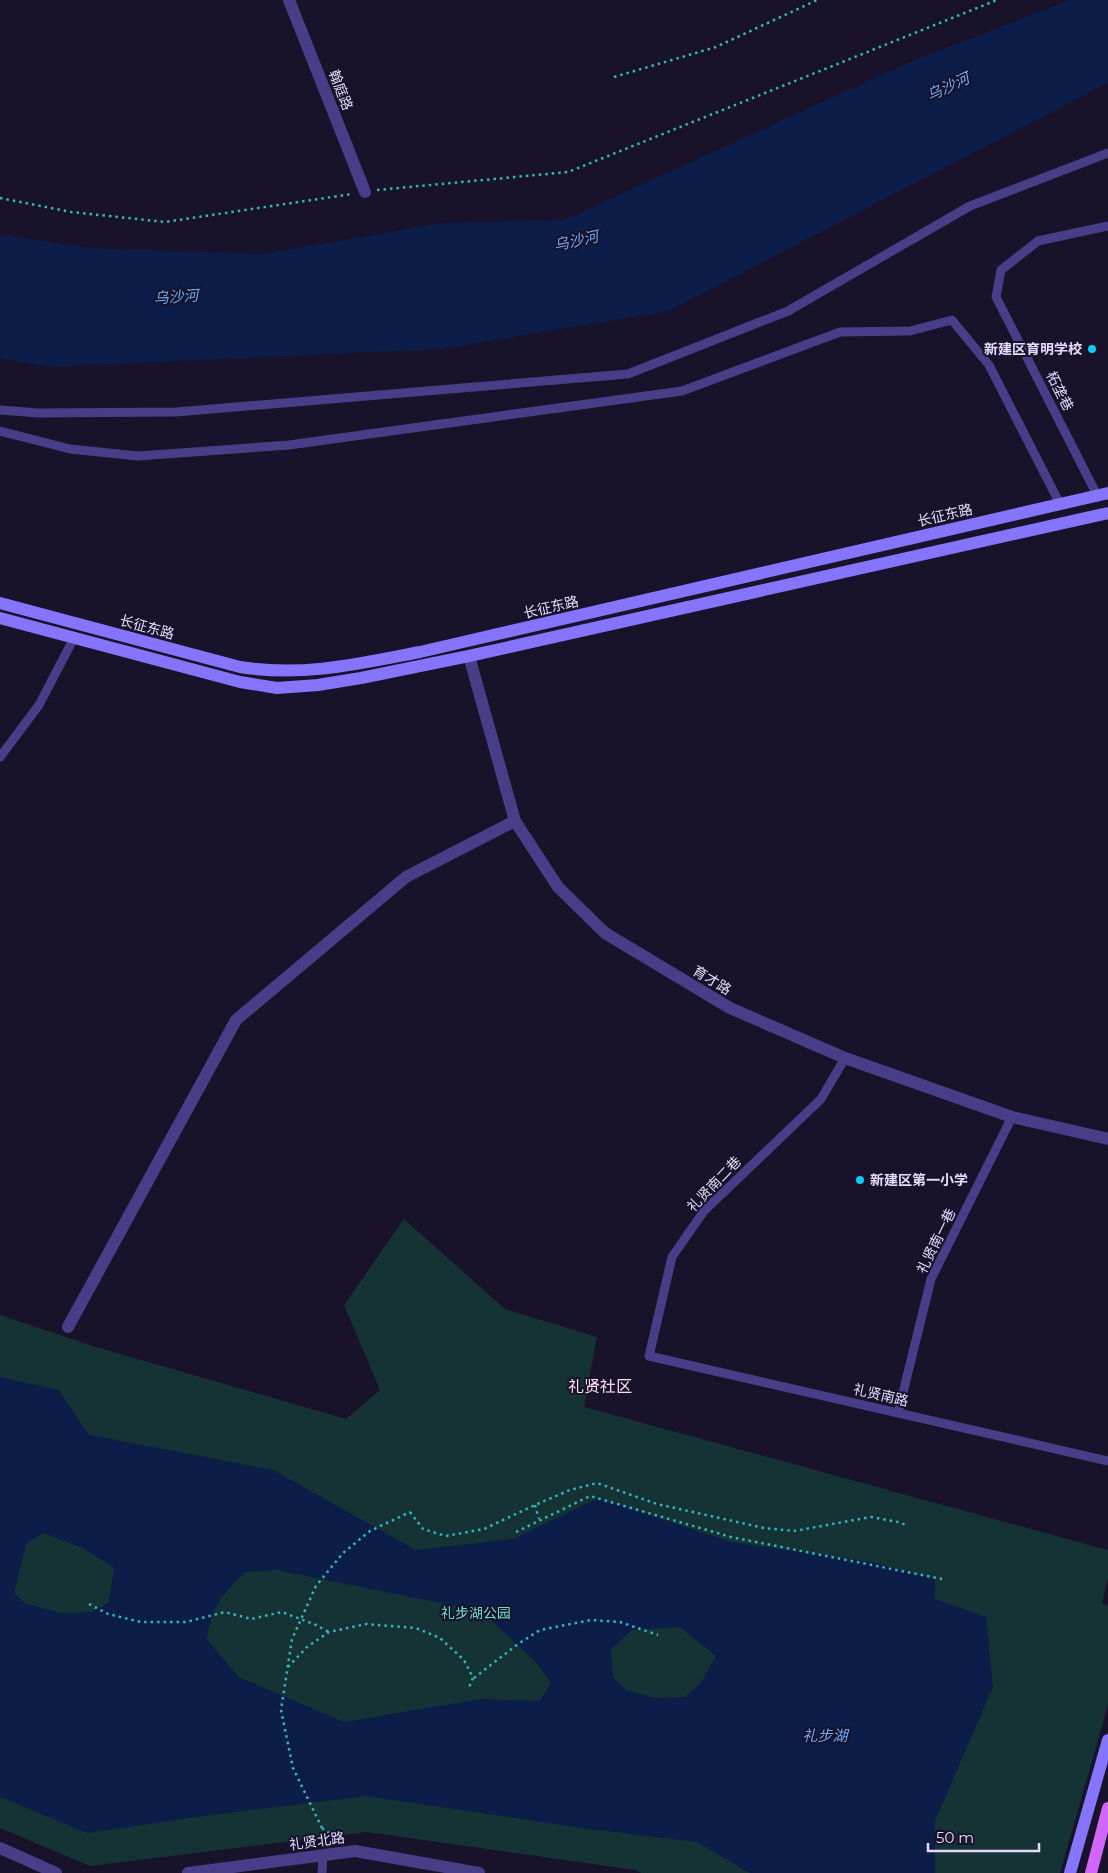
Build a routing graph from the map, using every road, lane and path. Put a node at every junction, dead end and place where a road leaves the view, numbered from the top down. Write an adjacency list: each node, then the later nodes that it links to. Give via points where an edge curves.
1 (289, 0): 6 (street, 翰庭路)
2 (817, 0): 4 (path, via 716,47)
3 (996, 0): 6 (path, via 568,172)
4 (614, 76)
5 (1108, 153): 9 (lane, via 970,206 788,311 628,374 176,412 38,413)
6 (365, 192): 7 (path, via 165,222 71,212)
7 (0, 198)
8 (1108, 226): 11 (lane, 柘垄巷, via 1038,240 1000,270 996,297)
9 (0, 410)
10 (0, 431): 12 (lane, via 70,449 138,456 289,446 682,391 840,332 910,331 952,320 989,365)
11 (1103, 494): 12 (main road, 长征东路)
12 (1060, 504): 14 (main road, 长征东路, via 420,652 318,670 268,672 240,667)
13 (1108, 513): 17 (main road)
14 (0, 602)
15 (0, 618): 16 (main road)
16 (74, 638): 17 (main road, via 240,682 277,688 318,686); 18 (lane, via 38,705)
17 (469, 656): 19 (street, 育才路)
18 (0, 757)
19 (514, 821): 20 (street, 育才路, via 558,887 605,933 730,1008); 23 (street, via 406,877 236,1020)
20 (845, 1058): 21 (street, 育才路); 24 (lane, 礼贤南二巷, via 821,1100 704,1211 672,1257)
21 (1012, 1117): 22 (street, 育才路); 25 (lane, 礼贤南一巷, via 931,1279)
22 (1108, 1139)
23 (68, 1327)
24 (649, 1356): 25 (lane, 礼贤南路)
25 (898, 1413): 26 (lane, 礼贤南路)
26 (1108, 1461)
27 (535, 1505): 28 (path); 29 (path, via 597,1483 657,1504 764,1528 794,1531 871,1518); 35 (path, bridge, via 484,1529 446,1536 422,1530 410,1512 370,1531 343,1553 316,1586 292,1639)
28 (540, 1519): 30 (path); 31 (path, via 590,1496 731,1536)
29 (906, 1525)
30 (516, 1532)
31 (942, 1579)
32 (89, 1604): 33 (path, via 108,1614 141,1622 186,1622 225,1612 251,1619 282,1612)
33 (329, 1632): 35 (path, via 307,1647); 36 (path, via 366,1624 416,1628 440,1638 464,1660)
34 (658, 1635): 36 (path, via 620,1622 591,1620 540,1630)
35 (288, 1668): 40 (path, bridge, via 280,1710 293,1768)
36 (473, 1678): 37 (path)
37 (468, 1690)
38 (1108, 1740): 47 (main road)
39 (1108, 1808): 48 (main road)
40 (322, 1828)
41 (0, 1848): 43 (street)
42 (323, 1855): 44 (street, 礼贤北路); 45 (lane); 46 (street, 礼贤北路, via 355,1851)
43 (56, 1873)
44 (188, 1873)
45 (322, 1873)
46 (479, 1873)
47 (1070, 1873)
48 (1091, 1873)

